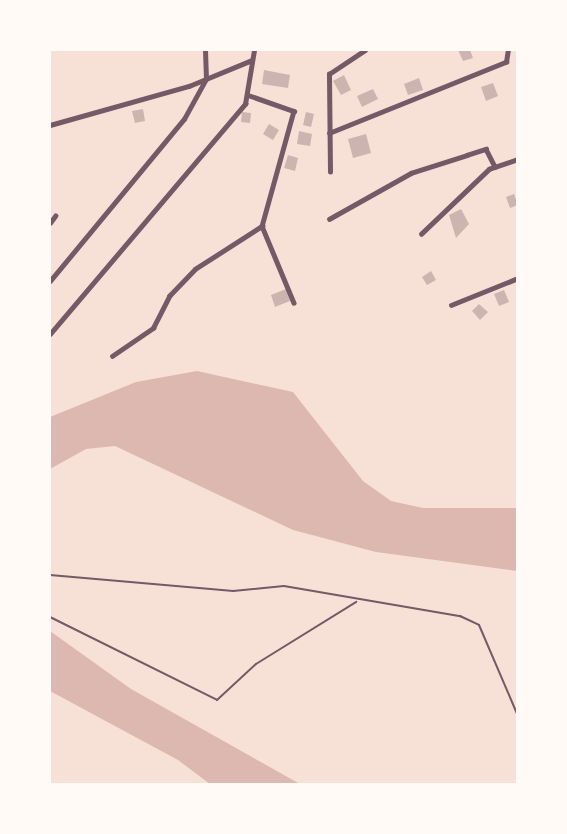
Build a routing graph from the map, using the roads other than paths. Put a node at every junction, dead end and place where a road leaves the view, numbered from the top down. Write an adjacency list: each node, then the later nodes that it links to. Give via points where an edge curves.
1 (206, 50): 6 (street)
2 (254, 50): 5 (street)
3 (365, 50): 9 (street, via 329,74)
4 (508, 50): 9 (street, via 506,62)
5 (252, 60): 6 (street); 7 (street)
6 (206, 79): 8 (street); 19 (street, via 170,137)
7 (248, 95): 16 (street, via 290,108 296,120); 22 (street)
8 (50, 125)
9 (329, 133): 12 (street)
10 (518, 159): 11 (street)
11 (495, 167): 14 (street, via 486,149 411,173); 17 (street)
12 (330, 172)
13 (55, 216): 15 (street)
14 (329, 219)
15 (50, 223)
16 (262, 226): 20 (street); 23 (street, via 195,268 169,296 153,328)
17 (421, 234)
18 (518, 278): 21 (street)
19 (50, 281)
20 (294, 303)
21 (451, 305)
22 (50, 334)
23 (112, 356)
24 (50, 575): 25 (lane, via 233,591 284,586)
25 (356, 602): 26 (lane, via 256,664 217,700); 27 (lane, via 460,616 479,625)
26 (50, 617)
27 (518, 716)

